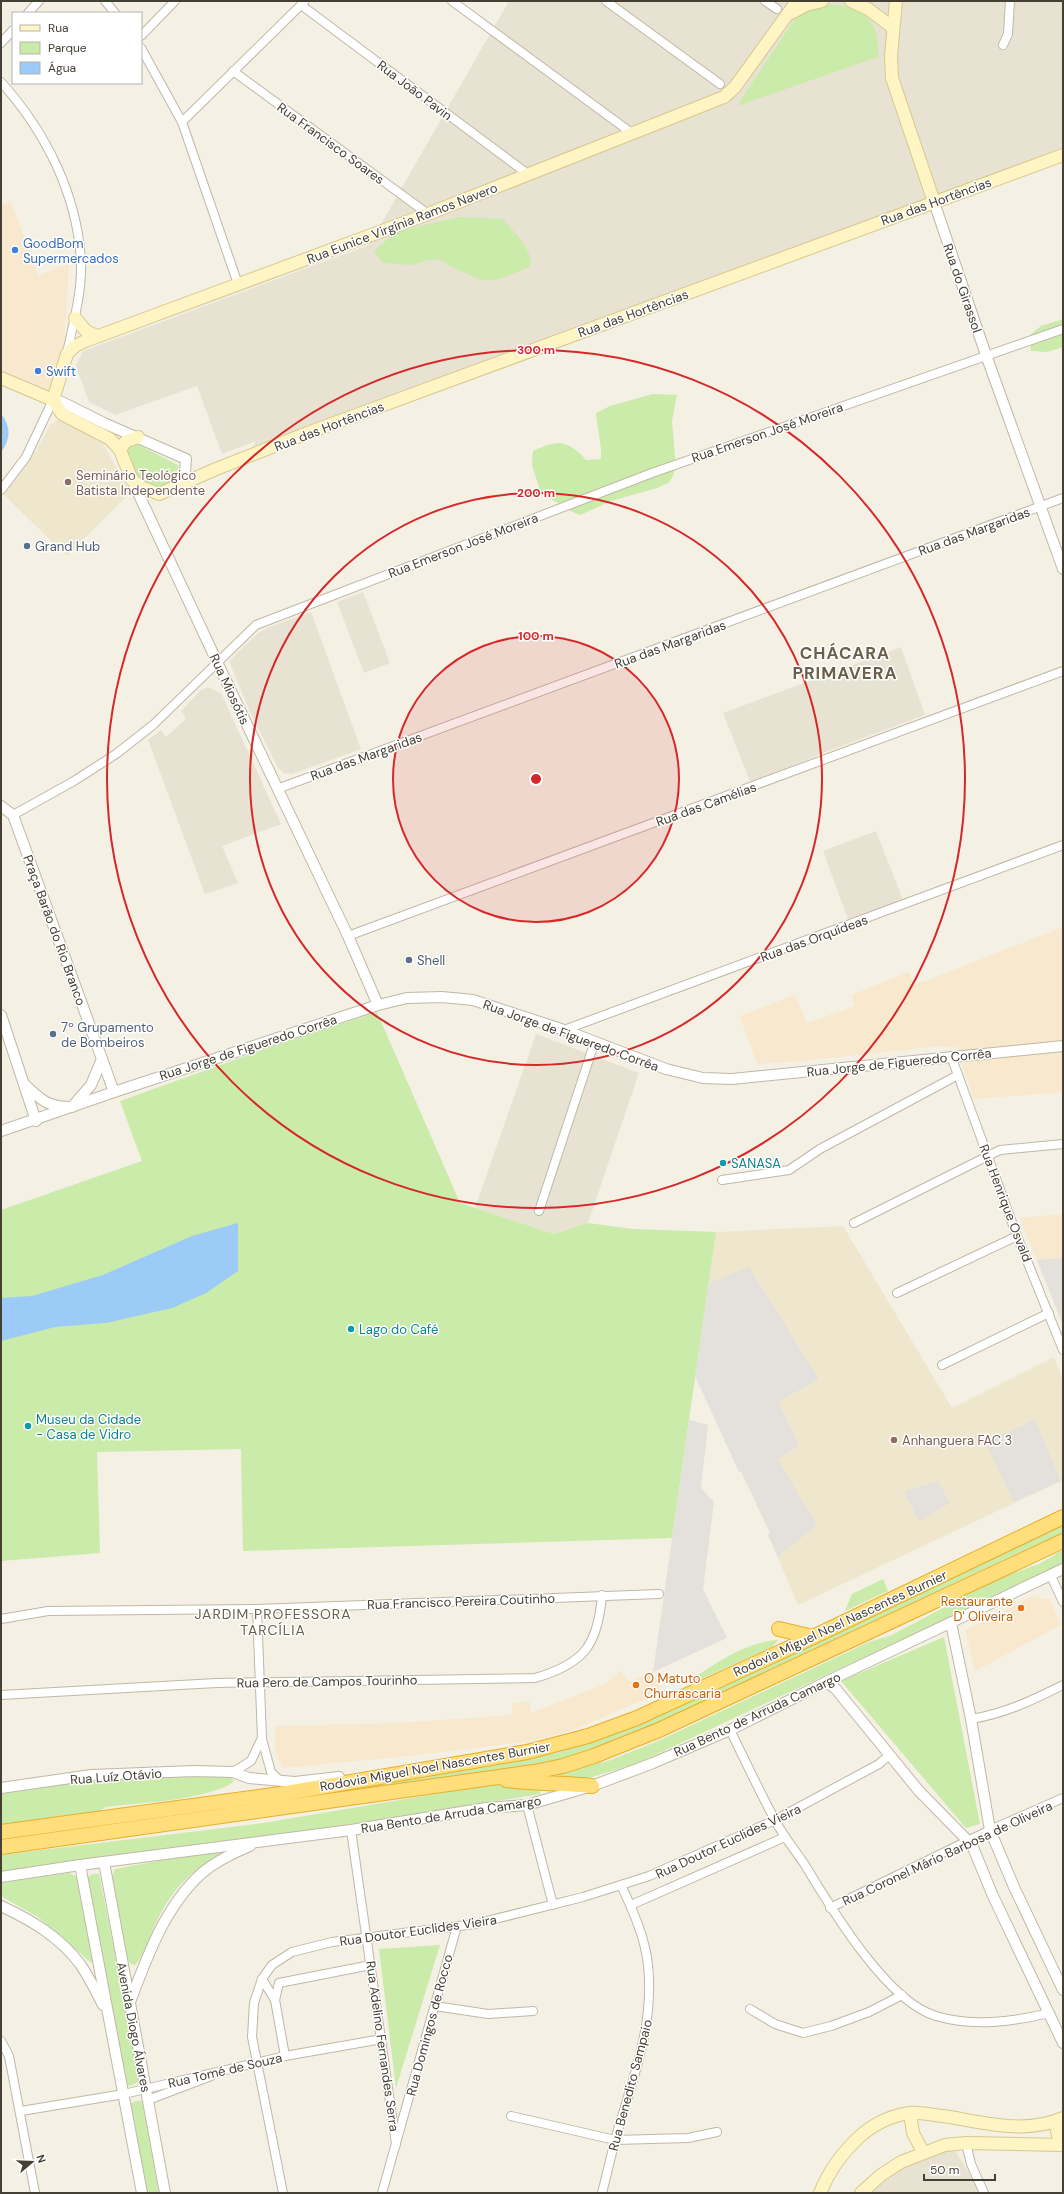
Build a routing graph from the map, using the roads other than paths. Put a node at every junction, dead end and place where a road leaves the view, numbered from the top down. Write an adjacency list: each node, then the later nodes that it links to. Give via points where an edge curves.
1 (39, 1): 13 (street)
2 (105, 1): 14 (street)
3 (175, 1): 18 (street)
4 (452, 1): 26 (street)
5 (606, 1): 24 (street)
6 (765, 1): 15 (street)
7 (798, 1): 15 (main road, Rua Eunice Virgínia Ramos Navero)
8 (822, 1): 15 (main road)
9 (851, 1): 16 (main road, via 868,9)
10 (896, 1): 16 (main road, Rua do Girassol)
11 (1010, 1): 20 (street, via 1008,34)
12 (303, 3): 22 (street); 28 (street, Rua João Pavin)
13 (29, 12)
14 (114, 12)
15 (782, 12): 26 (main road, Rua Eunice Virgínia Ramos Navero, via 735,87 724,97)
16 (892, 26): 29 (main road, Rua do Girassol, via 892,78)
17 (12, 31): 19 (street)
18 (142, 35)
19 (1, 43)
20 (1003, 45)
21 (142, 50): 25 (street)
22 (233, 71): 25 (street); 30 (street, Rua Francisco Soares)
23 (1, 82): 32 (street, via 23,110 56,163 68,192 77,226 81,264)
24 (720, 84)
25 (182, 122): 31 (street)
26 (633, 134): 28 (main road, Rua Eunice Virgínia Ramos Navero)
27 (1063, 155): 29 (main road, Rua das Hortências)
28 (529, 175): 30 (main road, Rua Eunice Virgínia Ramos Navero)
29 (934, 202): 36 (street, Rua do Girassol); 42 (main road, Rua das Hortências, via 302,435 216,468)
30 (428, 214): 31 (main road, Rua Eunice Virgínia Ramos Navero)
31 (238, 284): 34 (main road, Rua Eunice Virgínia Ramos Navero)
32 (75, 318): 34 (main road, via 86,331); 35 (street)
33 (1063, 329): 36 (street, Rua Emerson José Moreira)
34 (97, 336): 35 (main road, Rua Eunice Virgínia Ramos Navero, via 75,346)
35 (67, 354): 38 (main road)
36 (986, 355): 46 (street, Rua do Girassol); 49 (street, Rua Emerson José Moreira, via 652,473 256,625)
37 (1, 378): 38 (main road)
38 (53, 400): 39 (street); 40 (main road, Rua Miosótis, via 62,414 110,439); 43 (street, via 26,457)
39 (138, 437): 40 (main road, via 125,442); 42 (street, via 186,459 185,474)
40 (120, 450): 41 (main road, Rua Miosótis)
41 (132, 480): 44 (main road, via 141,487); 47 (street, Rua Miosótis)
42 (175, 487): 44 (main road, Rua das Hortências)
43 (1, 490)
44 (159, 494): 47 (street, via 148,504)
45 (1063, 498): 46 (street, Rua das Margaridas)
46 (1040, 507): 48 (street, Rua do Girassol); 51 (street, Rua das Margaridas)
47 (148, 512): 49 (street, Rua Miosótis)
48 (1063, 569)
49 (218, 664): 51 (street, Rua Miosótis); 53 (street, Rua Emerson José Moreira, via 152,725 116,754)
50 (1063, 671): 55 (street, Rua das Camélias)
51 (277, 789): 55 (street, Rua Miosótis)
52 (1, 806): 53 (street)
53 (13, 815): 62 (street, Praça Barão do Rio Branco)
54 (1063, 845): 58 (street, Rua das Orquídeas)
55 (348, 936): 56 (street, Rua Miosótis)
56 (378, 1005): 58 (street, Rua Jorge de Figueredo Corrêa, via 407,998 442,997 473,1000); 65 (street, Rua Jorge de Figueredo Corrêa)
57 (1, 1015): 64 (street)
58 (564, 1030): 59 (street, Rua Jorge de Figueredo Corrêa)
59 (595, 1041): 61 (street, Rua Jorge de Figueredo Corrêa, via 666,1069 703,1078 732,1079); 72 (street)
60 (1063, 1046): 61 (street, Rua Jorge de Figueredo Corrêa)
61 (951, 1056): 63 (street, Rua Henrique Osvald)
62 (102, 1059): 65 (street, Praça Barão do Rio Branco); 66 (street, via 91,1085)
63 (958, 1075): 70 (street, Rua Henrique Osvald); 71 (street, via 831,1142 789,1170)
64 (25, 1085): 66 (street, via 46,1104); 67 (street)
65 (114, 1092): 66 (street, Rua Jorge de Figueredo Corrêa)
66 (72, 1107): 67 (street, Rua Jorge de Figueredo Corrêa)
67 (36, 1121): 68 (street, Rua Jorge de Figueredo Corrêa)
68 (1, 1132)
69 (1063, 1144): 70 (street, via 1000,1150)
70 (987, 1156): 73 (street); 74 (street, Rua Henrique Osvald)
71 (722, 1180)
72 (539, 1211)
73 (854, 1223)
74 (1017, 1236): 75 (street); 76 (street, Rua Henrique Osvald)
75 (898, 1293)
76 (1049, 1313): 77 (street, Rua Henrique Osvald); 78 (street)
77 (1063, 1350)
78 (942, 1366)
79 (1063, 1507): 81 (highway)
80 (1063, 1517): 81 (highway, Rodovia Miguel Noel Nascentes Burnier)
81 (1031, 1531): 92 (highway, Rodovia Miguel Noel Nascentes Burnier)
82 (1063, 1540): 103 (highway, Rodovia Miguel Noel Nascentes Burnier, via 673,1724 618,1747 563,1766)
83 (1063, 1569): 84 (street, Rua Bento de Arruda Camargo)
84 (1051, 1576): 87 (street); 90 (street, Rua Bento de Arruda Camargo)
85 (658, 1594): 86 (street, Rua Francisco Pereira Coutinho)
86 (602, 1595): 88 (street, Rua Francisco Pereira Coutinho); 93 (street, Rua Pero de Campos Tourinho, via 598,1629 591,1644 554,1673 535,1678)
87 (1063, 1602)
88 (257, 1610): 89 (street, Rua Francisco Pereira Coutinho, via 48,1611); 93 (street)
89 (1, 1619)
90 (951, 1623): 94 (street, Rua Bento de Arruda Camargo); 97 (street)
91 (779, 1629): 92 (highway)
92 (813, 1637): 102 (highway, Rodovia Miguel Noel Nascentes Burnier, via 637,1718 588,1736 527,1752)
93 (258, 1682): 96 (street, Rua Pero de Campos Tourinho); 99 (street)
94 (826, 1682): 98 (street, Rua Bento de Arruda Camargo); 100 (street, via 835,1688)
95 (1063, 1685): 97 (street, via 994,1716)
96 (1, 1695)
97 (971, 1719): 111 (street)
98 (730, 1730): 105 (street, Rua Bento de Arruda Camargo, via 654,1763); 109 (street)
99 (262, 1739): 101 (street, via 251,1761); 104 (street, via 271,1772)
100 (890, 1755): 109 (street, Rua Doutor Euclides Vieira, via 879,1764); 115 (street, via 919,1791)
101 (232, 1772): 104 (street, Rua Luíz Otávio, via 249,1778); 106 (street, Rua Luíz Otávio, via 91,1775)
102 (375, 1778): 104 (street, Rua Luíz Otávio, via 346,1776 309,1781); 112 (highway, Rodovia Miguel Noel Nascentes Burnier, via 280,1794)
103 (487, 1778): 105 (highway); 116 (highway, Rodovia Miguel Noel Nascentes Burnier)
104 (279, 1780)
105 (592, 1786): 108 (street, Rua Bento de Arruda Camargo)
106 (1, 1788)
107 (1063, 1798): 111 (street, Rua Coronel Mário Barbosa de Oliveira)
108 (527, 1804): 110 (street, Rua Bento de Arruda Camargo, via 486,1808); 121 (street)
109 (775, 1820): 113 (street); 120 (street, Rua Doutor Euclides Vieira, via 649,1876)
110 (351, 1830): 114 (street, Rua Bento de Arruda Camargo); 126 (street, Rua Adelino Fernandes Serra)
111 (990, 1830): 115 (street, Rua Coronel Mário Barbosa de Oliveira); 129 (street)
112 (1, 1832)
113 (785, 1837): 122 (street, Rua Doutor Euclides Vieira); 124 (street)
114 (259, 1842): 117 (street, Rua Bento de Arruda Camargo); 132 (street, via 225,1857 202,1872 185,1891 155,1940)
115 (968, 1842): 124 (street, Rua Coronel Mário Barbosa de Oliveira); 137 (street, via 972,1845 993,1896)
116 (1, 1847)
117 (104, 1862): 118 (street, Rua Bento de Arruda Camargo); 132 (street, Avenida Diogo Álvares)
118 (80, 1864): 119 (street, Rua Bento de Arruda Camargo); 135 (street, Avenida Diogo Álvares)
119 (1, 1877)
120 (621, 1885): 121 (street, Rua Doutor Euclides Vieira); 122 (street, Rua Benedito Sampaio)
121 (553, 1905): 125 (street, Rua Doutor Euclides Vieira)
122 (631, 1905): 152 (street, Rua Benedito Sampaio, via 648,1965 649,2009 636,2070)
123 (1, 1906): 135 (street, via 26,1917 56,1939 80,1964)
124 (830, 1908): 130 (street, via 849,1935)
125 (457, 1926): 126 (street, Rua Doutor Euclides Vieira); 133 (street, Rua Domingos de Rocco)
126 (368, 1937): 127 (street, Rua Adelino Fernandes Serra); 128 (street, Rua Doutor Euclides Vieira, via 332,1942 292,1952 272,1965)
127 (371, 1965): 131 (street, via 279,1983); 138 (street, Rua Adelino Fernandes Serra)
128 (262, 1979): 131 (street); 142 (street, Rua Doutor Euclides Vieira, via 254,2003 252,2037)
129 (1063, 1990)
130 (902, 1996): 134 (street, via 869,2012 803,2034 775,2024); 137 (street, via 909,2003 935,2016 971,2023 996,2022)
131 (274, 2000): 141 (street)
132 (130, 2002): 144 (street, Avenida Diogo Álvares)
133 (435, 2006): 136 (street, via 488,2014); 154 (street, Rua Domingos de Rocco)
134 (750, 2009)
135 (107, 2011): 145 (street, Avenida Diogo Álvares)
136 (533, 2011)
137 (1050, 2013): 140 (street)
138 (382, 2039): 141 (street, Rua Tomé de Souza); 154 (street, Rua Adelino Fernandes Serra)
139 (1, 2041): 147 (street, via 9,2056)
140 (1063, 2043)
141 (285, 2056): 142 (street, Rua Tomé de Souza)
142 (257, 2063): 143 (street, Rua Tomé de Souza); 160 (street, Rua Doutor Euclides Vieira)
143 (227, 2070): 144 (street, Rua Tomé de Souza); 146 (street)
144 (146, 2088): 145 (street, Rua Tomé de Souza); 146 (street, Avenida Diogo Álvares)
145 (124, 2094): 147 (street, Rua Tomé de Souza); 158 (street, Avenida Diogo Álvares)
146 (148, 2100): 159 (street, Avenida Diogo Álvares)
147 (21, 2110): 157 (street)
148 (910, 2113): 150 (main road, via 959,2118 990,2126 1024,2126); 156 (main road, via 913,2133); 163 (main road, via 888,2119 868,2129 849,2146 831,2171)
149 (511, 2116): 152 (street)
150 (1059, 2119): 155 (main road)
151 (717, 2132): 152 (street, via 688,2138)
152 (615, 2140): 162 (street, Rua Benedito Sampaio)
153 (966, 2143): 155 (main road); 156 (main road, via 946,2145); 165 (street, via 971,2164)
154 (396, 2144): 161 (street, Rua Domingos de Rocco)
155 (1062, 2145)
156 (923, 2152): 164 (main road, via 881,2175)
157 (35, 2193)
158 (142, 2193)
159 (165, 2193)
160 (283, 2193)
161 (382, 2193)
162 (602, 2193)
163 (820, 2193)
164 (861, 2193)
165 (984, 2193)

